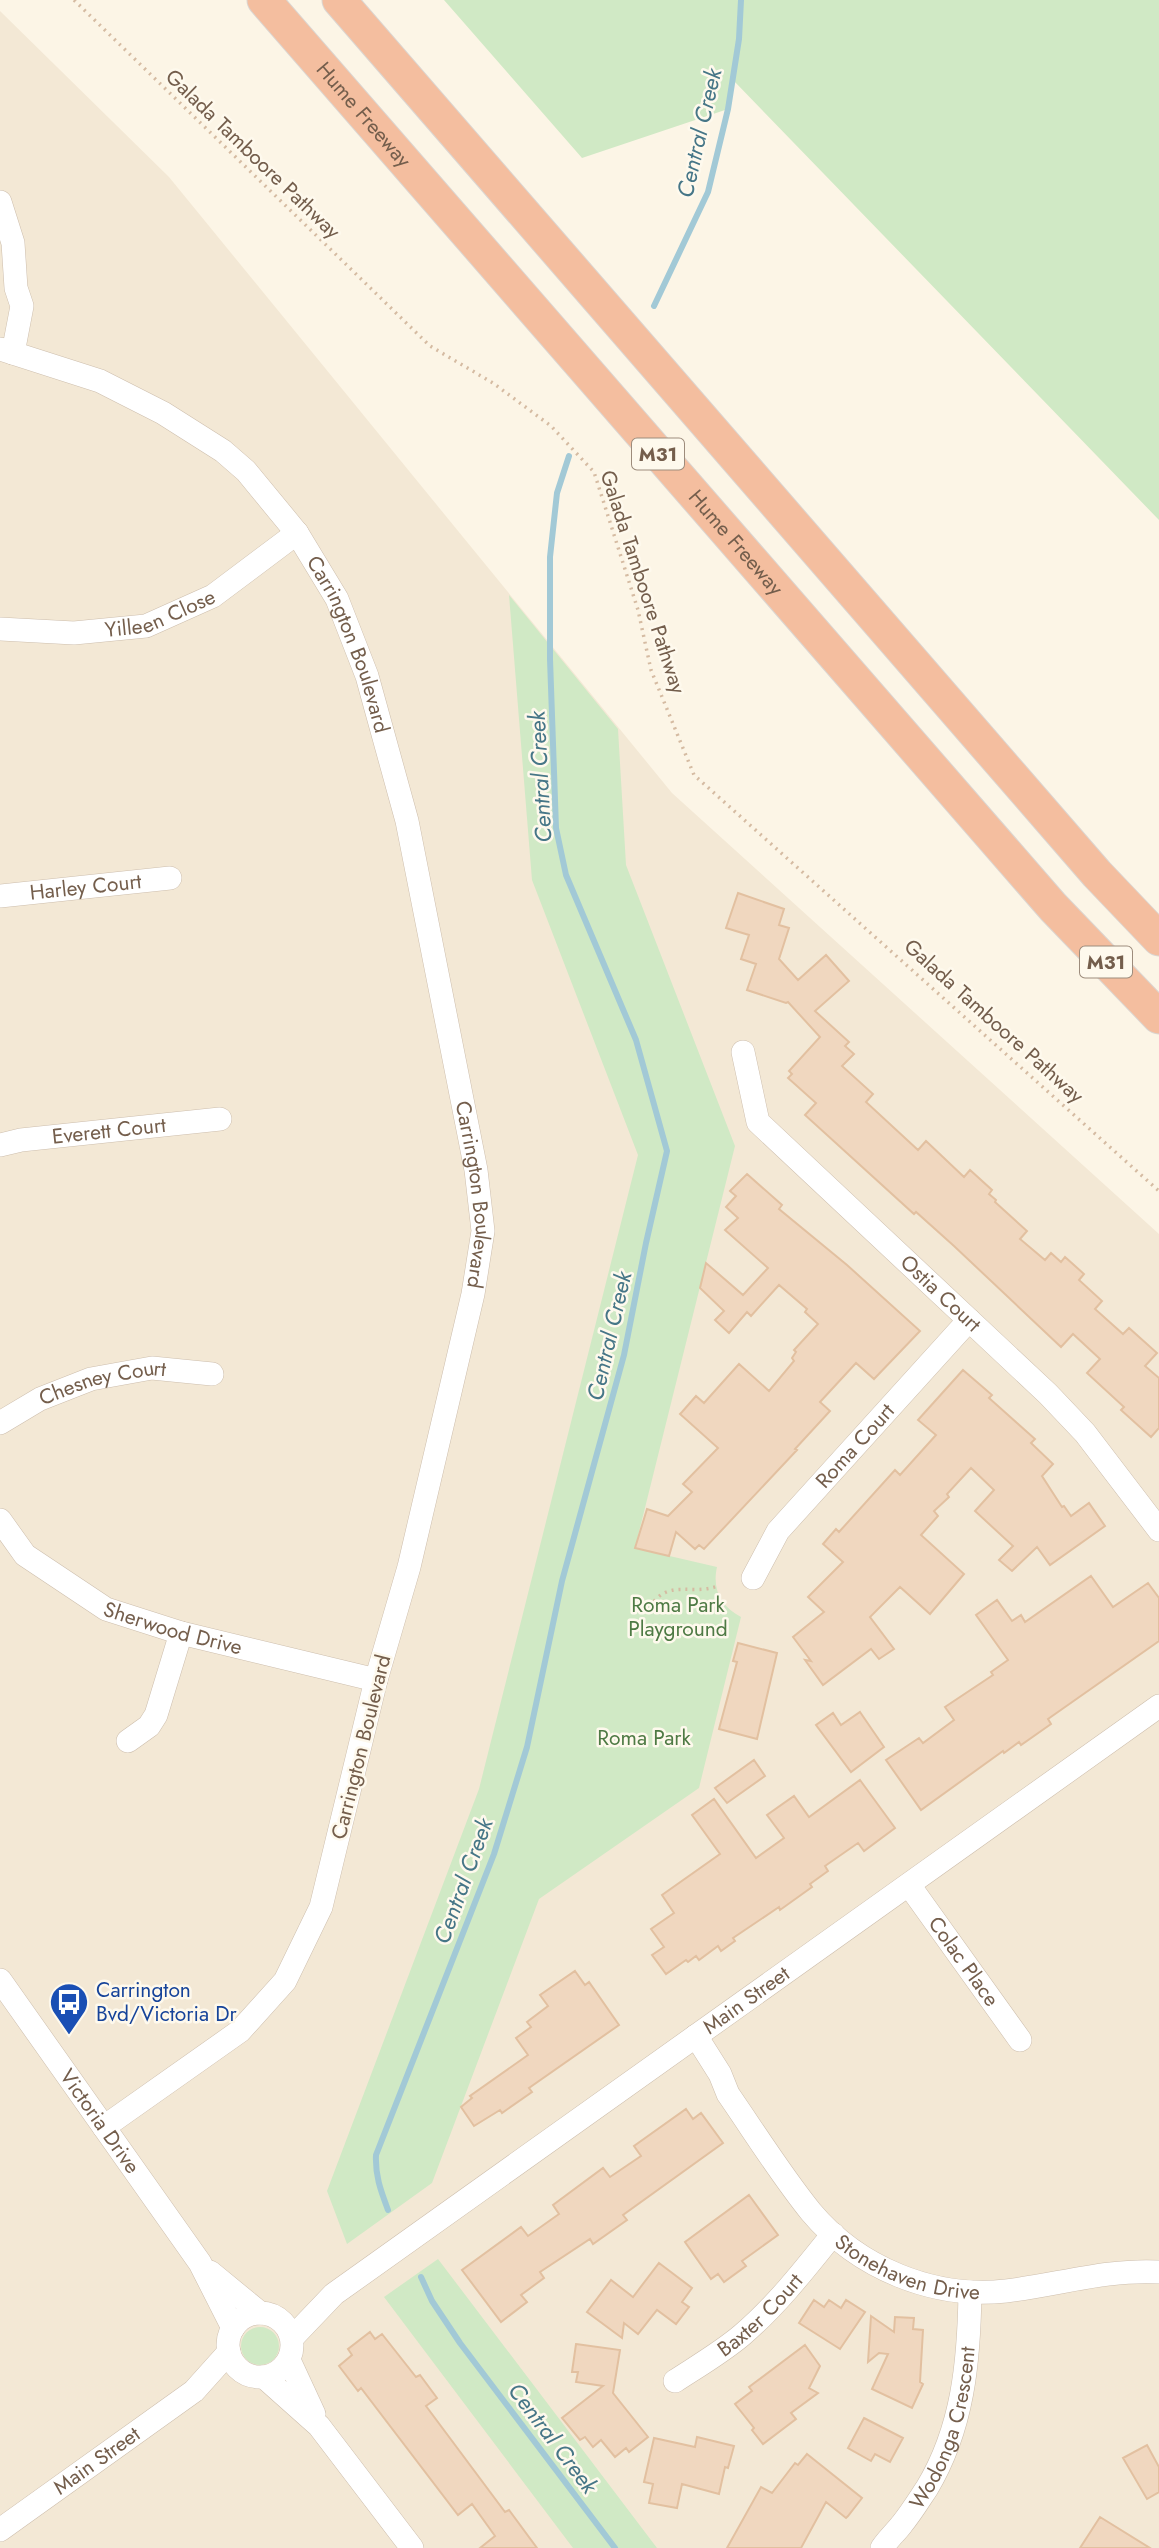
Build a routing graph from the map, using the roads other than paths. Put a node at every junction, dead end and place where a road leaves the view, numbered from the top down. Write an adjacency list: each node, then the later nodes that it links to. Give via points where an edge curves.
1 (264, 0): 10 (highway, Hume Freeway / M31, via 1053,907)
2 (339, 0): 9 (highway, M31, via 1097,874)
3 (0, 202): 4 (street, via 13,243 16,288)
4 (4, 346): 5 (street, Carrington Boulevard, via 100,381 173,419 246,471)
5 (297, 533): 6 (street, Yilleen Close, via 213,596 146,626 74,633); 21 (street, Carrington Boulevard, via 337,599 367,676 400,795 476,1170 483,1231 473,1294 409,1567)
6 (0, 629)
7 (170, 878): 8 (street, Harley Court)
8 (0, 896)
9 (1159, 939)
10 (1159, 1017)
11 (743, 1052): 14 (street, Ostia Court, via 758,1122)
12 (220, 1119): 13 (street, Everett Court)
13 (0, 1145)
14 (969, 1320): 18 (street, Ostia Court, via 1085,1433); 19 (street, Roma Court, via 778,1531)
15 (212, 1374): 16 (street, Chesney Court, via 152,1368 91,1378 40,1399)
16 (0, 1423)
17 (0, 1520): 20 (street, Sherwood Drive, via 25,1555 106,1609)
18 (1159, 1530)
19 (753, 1578)
20 (181, 1633): 21 (street, Sherwood Drive); 23 (street, via 156,1715)
21 (376, 1680): 28 (street, Carrington Boulevard, via 321,1907 285,1981 240,2031)
22 (1159, 1706): 24 (street, Main Street)
23 (128, 1741)
24 (909, 1885): 26 (street, Colac Place); 27 (street, Main Street)
25 (0, 1980): 28 (street, Victoria Drive)
26 (1020, 2040)
27 (690, 2041): 29 (street, Stonehaven Drive, via 711,2080 728,2094 811,2212); 33 (street, Main Street)
28 (104, 2127): 30 (street, Victoria Drive)
29 (833, 2234): 32 (street, Stonehaven Drive, via 861,2257 897,2275); 39 (street, Baxter Court, via 742,2335)
30 (200, 2263): 34 (street, Victoria Drive); 35 (street, Victoria Drive)
31 (1159, 2272): 32 (street, Stonehaven Drive, via 1115,2273 1040,2287)
32 (971, 2292): 44 (street, Wodonga Crescent, via 962,2402 952,2437 925,2491)
33 (334, 2294): 34 (street, Main Street); 36 (street, Main Street)
34 (269, 2316): 35 (street, via 250,2315); 36 (street, via 284,2323)
35 (233, 2328): 37 (street)
36 (290, 2349): 38 (street, via 274,2374); 41 (street)
37 (229, 2352): 38 (street, via 239,2370); 40 (street, Main Street)
38 (256, 2376): 40 (street, Main Street); 41 (street)
39 (675, 2381)
40 (194, 2392): 42 (street, Main Street)
41 (319, 2426): 43 (street)
42 (0, 2530)
43 (412, 2548)
44 (882, 2548)

